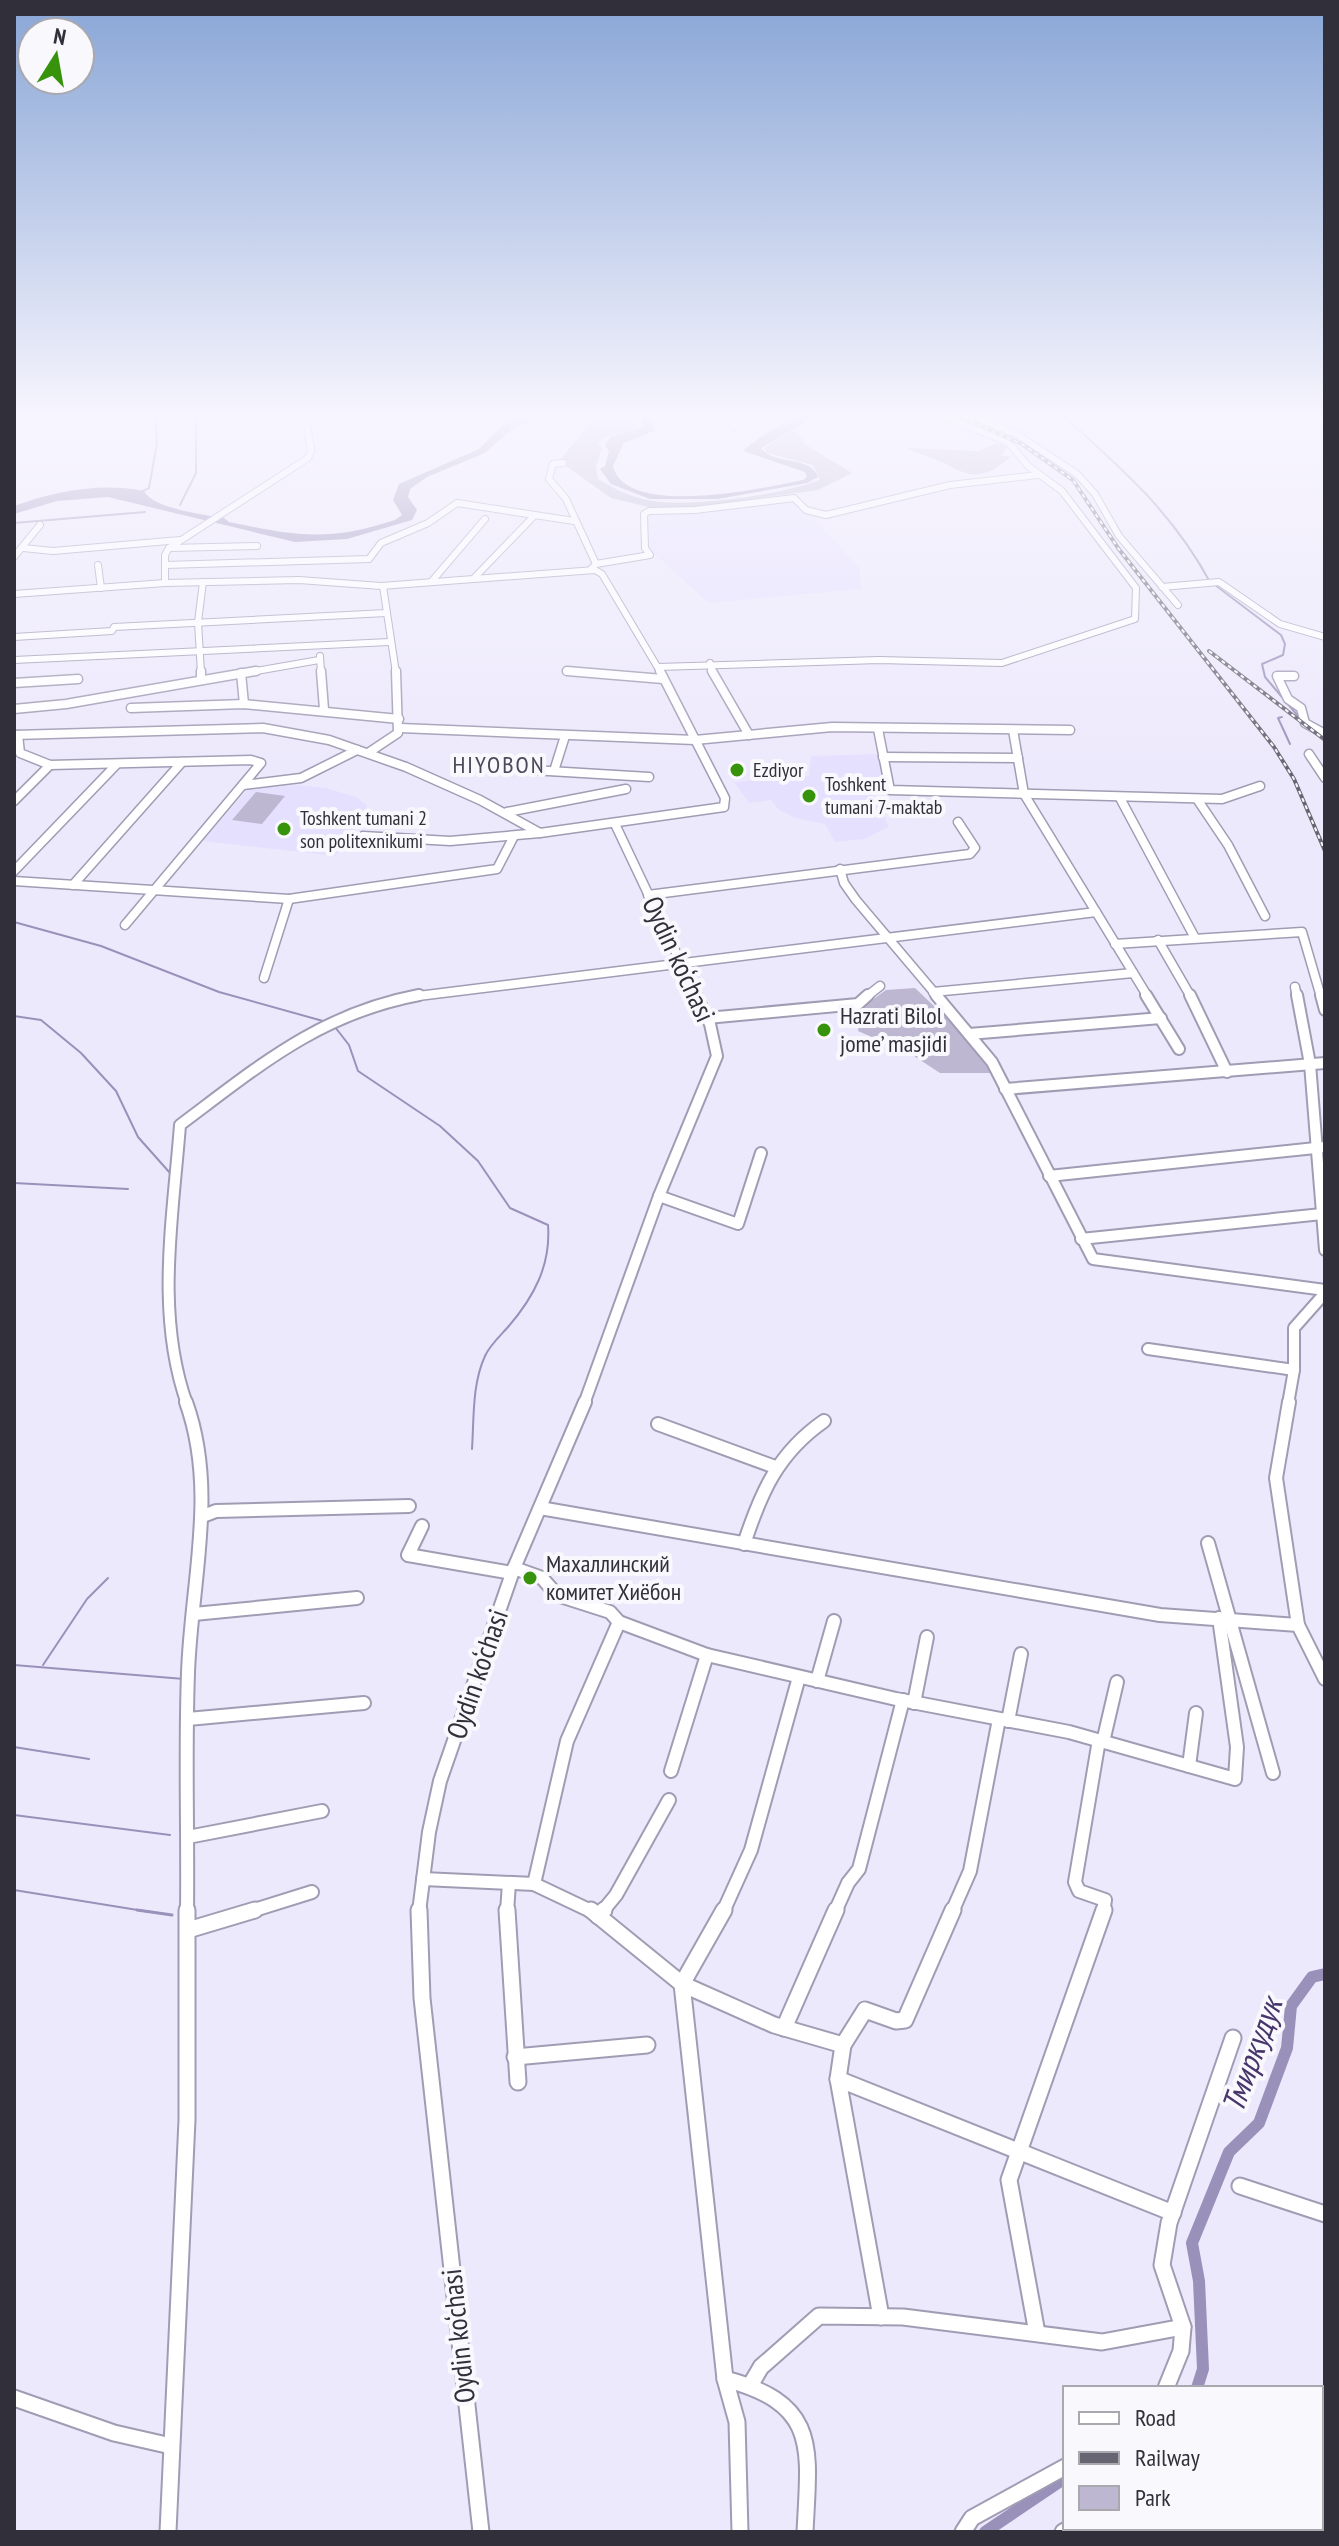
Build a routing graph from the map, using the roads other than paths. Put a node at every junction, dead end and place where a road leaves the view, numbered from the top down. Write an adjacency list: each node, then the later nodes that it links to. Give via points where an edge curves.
1 (36, 531): 12 (street)
2 (193, 531): 10 (street)
3 (410, 531): 16 (street, via 381,543 369,559)
4 (475, 531): 19 (street)
5 (522, 531): 18 (street)
6 (578, 531): 17 (street)
7 (644, 531): 17 (street, via 650,555)
8 (1092, 531): 36 (street, via 1136,588 1135,619 1002,663)
9 (1116, 531): 23 (street)
10 (180, 540): 12 (street, via 53,551); 13 (street)
11 (257, 546): 13 (street)
12 (23, 548): 14 (street)
13 (169, 548): 16 (street)
14 (14, 557)
15 (98, 565): 24 (street)
16 (165, 565): 21 (street)
17 (594, 566): 18 (street); 37 (street)
18 (475, 577): 19 (street)
19 (432, 581): 22 (street)
20 (203, 582): 21 (street); 22 (street, via 313,580); 28 (street)
21 (165, 583): 24 (street)
22 (383, 586): 27 (street)
23 (1162, 587): 26 (street); 30 (street, via 1210,582 1227,586 1275,624 1300,636)
24 (101, 588): 25 (street)
25 (14, 594)
26 (1178, 605)
27 (386, 613): 28 (street); 31 (street)
28 (198, 622): 29 (street); 33 (street)
29 (14, 637)
30 (1325, 637)
31 (389, 642): 32 (street); 49 (street)
32 (320, 646): 33 (street); 35 (street)
33 (199, 652): 34 (street); 43 (street)
34 (14, 660)
35 (319, 660): 39 (street); 48 (street)
36 (710, 663): 37 (street); 55 (street, via 713,677)
37 (658, 667): 42 (street)
38 (567, 671): 42 (street)
39 (241, 673): 43 (street); 45 (street)
40 (1294, 676): 53 (street, via 1277,676 1288,699 1304,711 1305,723)
41 (78, 679): 44 (street)
42 (663, 679): 57 (street)
43 (201, 680): 47 (street)
44 (14, 683)
45 (244, 704): 46 (street); 48 (street)
46 (131, 708)
47 (14, 709)
48 (324, 709): 49 (street)
49 (400, 723): 56 (street); 59 (street, via 397,737)
50 (878, 729): 51 (street); 55 (street, via 832,727); 61 (street)
51 (1013, 730): 52 (street); 62 (street)
52 (1070, 730)
53 (1325, 734)
54 (16, 735): 58 (street, via 263,728 297,731); 64 (street, via 20,753)
55 (749, 735): 57 (street)
56 (565, 736): 57 (street); 67 (street)
57 (695, 740): 79 (street, via 725,798 724,807)
58 (357, 750): 59 (street); 70 (street, via 301,778)
59 (368, 753): 77 (street)
60 (1309, 754): 69 (street)
61 (883, 757): 62 (street); 73 (street, via 890,790)
62 (1018, 758): 73 (street)
63 (182, 762): 65 (street); 70 (street, via 261,763); 86 (street)
64 (50, 765): 65 (street); 76 (street)
65 (116, 765): 84 (street)
66 (532, 770): 67 (street)
67 (554, 771): 68 (street)
68 (649, 777)
69 (1325, 778)
70 (243, 785): 87 (street)
71 (1260, 786): 75 (street, via 1222,799)
72 (626, 789): 77 (street)
73 (1024, 794): 74 (street); 90 (street)
74 (1120, 798): 75 (street); 94 (street)
75 (1197, 799): 91 (street)
76 (14, 801)
77 (507, 812): 80 (street)
78 (958, 822): 83 (street, via 975,848 970,854)
79 (615, 824): 80 (street); 88 (street, Oydin ko‘chasi)
80 (540, 833): 82 (street)
81 (363, 836): 82 (street, via 450,841)
82 (514, 836): 89 (street, via 497,869)
83 (840, 869): 88 (street); 93 (street, via 845,886)
84 (14, 871)
85 (14, 881): 86 (street)
86 (73, 885): 87 (street)
87 (154, 892): 89 (street); 92 (street)
88 (648, 895): 97 (street, Oydin ko‘chasi)
89 (289, 899): 99 (street)
90 (1096, 912): 93 (street); 96 (street)
91 (1265, 916)
92 (125, 925)
93 (887, 937): 97 (street); 102 (street)
94 (1195, 938): 95 (street); 103 (street, via 1302,932)
95 (1158, 940): 96 (street); 110 (street)
96 (1115, 944): 98 (street)
97 (678, 962): 104 (street, Oydin ko‘chasi); 127 (street, via 415,996 334,1021 290,1043 180,1125 167,1307 176,1373 198,1435)
98 (1133, 973): 102 (street); 105 (street)
99 (264, 978)
100 (880, 986): 104 (street, via 858,1004)
101 (1295, 987): 109 (street)
102 (933, 992): 106 (street)
103 (1325, 1010)
104 (707, 1018): 115 (street, Oydin ko‘chasi, via 717,1056)
105 (1161, 1018): 106 (street); 107 (street)
106 (969, 1034): 111 (street)
107 (1179, 1049)
108 (1325, 1063): 109 (street)
109 (1310, 1064): 110 (street); 112 (street)
110 (1227, 1072): 111 (street)
111 (1005, 1089): 114 (street)
112 (1321, 1147): 114 (street); 116 (street)
113 (761, 1153): 115 (street, via 738,1224)
114 (1049, 1176): 117 (street)
115 (659, 1196): 126 (street, Oydin ko‘chasi, via 580,1416)
116 (1322, 1214): 117 (street); 118 (street)
117 (1081, 1239): 119 (street, via 1093,1259)
118 (1325, 1250)
119 (1325, 1292): 121 (street, via 1294,1328)
120 (1148, 1349): 121 (street)
121 (1294, 1370): 137 (street, via 1276,1478)
122 (824, 1421): 124 (street, via 794,1439)
123 (658, 1424): 124 (street)
124 (775, 1467): 130 (street, via 763,1486)
125 (409, 1506): 127 (street, via 216,1511)
126 (540, 1508): 130 (street); 131 (street, Oydin ko‘chasi)
127 (203, 1516): 133 (street)
128 (422, 1526): 131 (street, via 408,1555)
129 (1208, 1543): 134 (street)
130 (744, 1544): 134 (street, via 1160,1615)
131 (513, 1571): 136 (street, via 542,1578 557,1595 610,1612); 157 (street, Oydin ko‘chasi, via 440,1781)
132 (357, 1598): 133 (street)
133 (194, 1614): 148 (street)
134 (1225, 1618): 137 (street); 151 (street, via 1235,1779); 153 (street)
135 (834, 1621): 143 (street)
136 (619, 1622): 140 (street); 159 (street, via 567,1741)
137 (1298, 1625): 142 (street)
138 (927, 1637): 145 (street)
139 (1021, 1654): 149 (street)
140 (707, 1655): 141 (street); 152 (street)
141 (799, 1677): 143 (street); 163 (street, via 751,1850)
142 (1325, 1679)
143 (817, 1681): 145 (street)
144 (1117, 1682): 150 (street)
145 (908, 1702): 149 (street); 164 (street, via 859,1869)
146 (364, 1703): 148 (street)
147 (1196, 1713): 151 (street)
148 (188, 1719): 156 (street)
149 (1004, 1720): 150 (street); 167 (street, via 970,1871 905,2020 865,2010)
150 (1101, 1741): 151 (street); 171 (street, via 1075,1882 1079,1891 1105,1900 1105,1907)
151 (1189, 1766)
152 (671, 1771)
153 (1273, 1773)
154 (669, 1800): 161 (street, via 616,1895)
155 (322, 1811): 156 (street)
156 (188, 1837): 162 (street)
157 (423, 1879): 158 (street); 185 (street, Oydin ko‘chasi, via 422,1998)
158 (509, 1883): 159 (street); 168 (street, via 506,1928)
159 (534, 1884): 161 (street, via 585,1905)
160 (312, 1892): 162 (street)
161 (598, 1916): 163 (street)
162 (188, 1930): 182 (street, via 187,2120)
163 (682, 1984): 164 (street); 178 (street)
164 (784, 2028): 167 (street)
165 (1233, 2038): 173 (street)
166 (647, 2045): 168 (street)
167 (843, 2045): 169 (street)
168 (515, 2057): 170 (street)
169 (838, 2079): 171 (street); 175 (street)
170 (518, 2082)
171 (1021, 2153): 173 (street); 177 (street, via 1009,2180)
172 (1240, 2186): 174 (street)
173 (1173, 2213): 176 (street, via 1162,2265)
174 (1325, 2214)
175 (881, 2317): 177 (street); 179 (street, via 819,2316 761,2367)
176 (1183, 2327): 177 (street, via 1102,2342); 180 (street, via 1181,2351)
177 (1037, 2333)
178 (725, 2379): 179 (street); 186 (street, via 737,2422)
179 (751, 2384): 187 (street, via 787,2404 802,2423)
180 (1167, 2386)
181 (14, 2398): 182 (street, via 114,2433)
182 (171, 2446): 184 (street)
183 (1063, 2468): 188 (street, via 972,2518)
184 (168, 2532)
185 (481, 2532)
186 (740, 2532)
187 (805, 2532)
188 (963, 2532)

